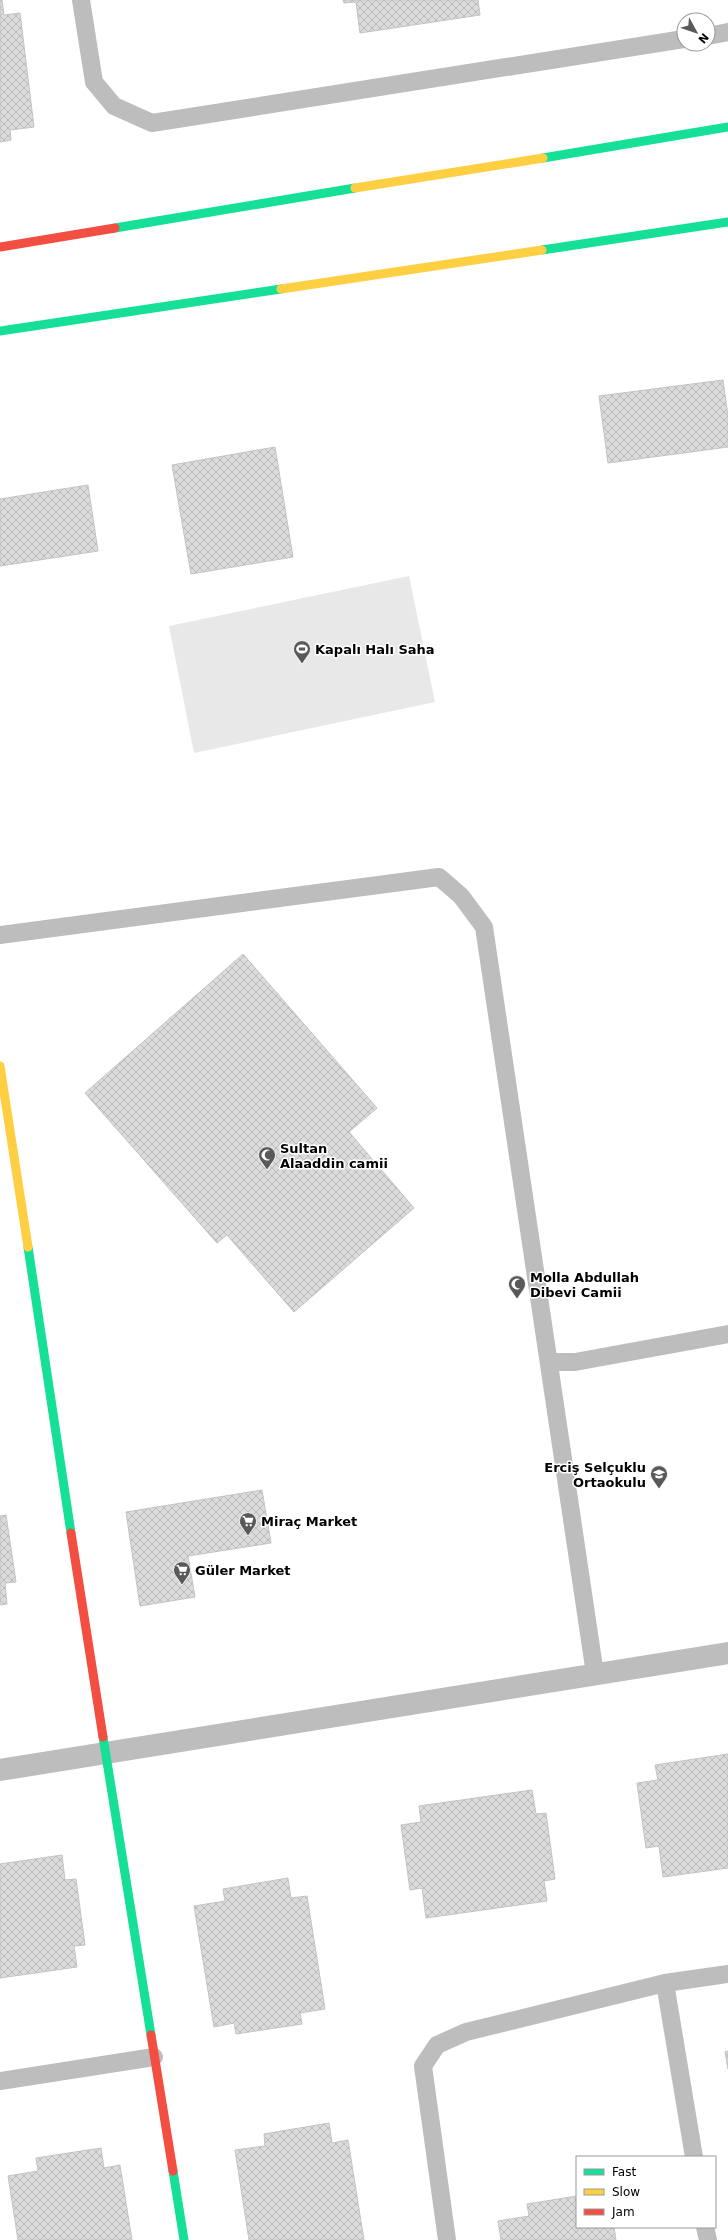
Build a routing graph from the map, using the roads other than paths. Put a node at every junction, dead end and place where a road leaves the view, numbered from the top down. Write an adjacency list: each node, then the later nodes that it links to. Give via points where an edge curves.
1 (81, 0): 4 (lane, via 94,82 114,106 152,123)
2 (728, 32): 3 (lane)
3 (716, 34)
4 (676, 40)
5 (728, 126): 7 (street)
6 (728, 222): 8 (street)
7 (0, 247)
8 (0, 331)
9 (0, 935): 12 (lane, via 439,877 461,896 484,927)
10 (0, 1066): 15 (street)
11 (728, 1334): 12 (lane, via 575,1362)
12 (549, 1362): 14 (lane)
13 (728, 1653): 14 (street)
14 (596, 1674): 15 (street)
15 (105, 1753): 16 (street); 19 (street)
16 (0, 1770)
17 (728, 1974): 18 (lane)
18 (664, 1983): 21 (lane); 24 (lane, via 466,2032 437,2045 422,2066)
19 (154, 2057): 20 (lane); 23 (street)
20 (0, 2081)
21 (694, 2156)
22 (706, 2228): 25 (lane)
23 (184, 2240)
24 (447, 2240)
25 (708, 2240)

